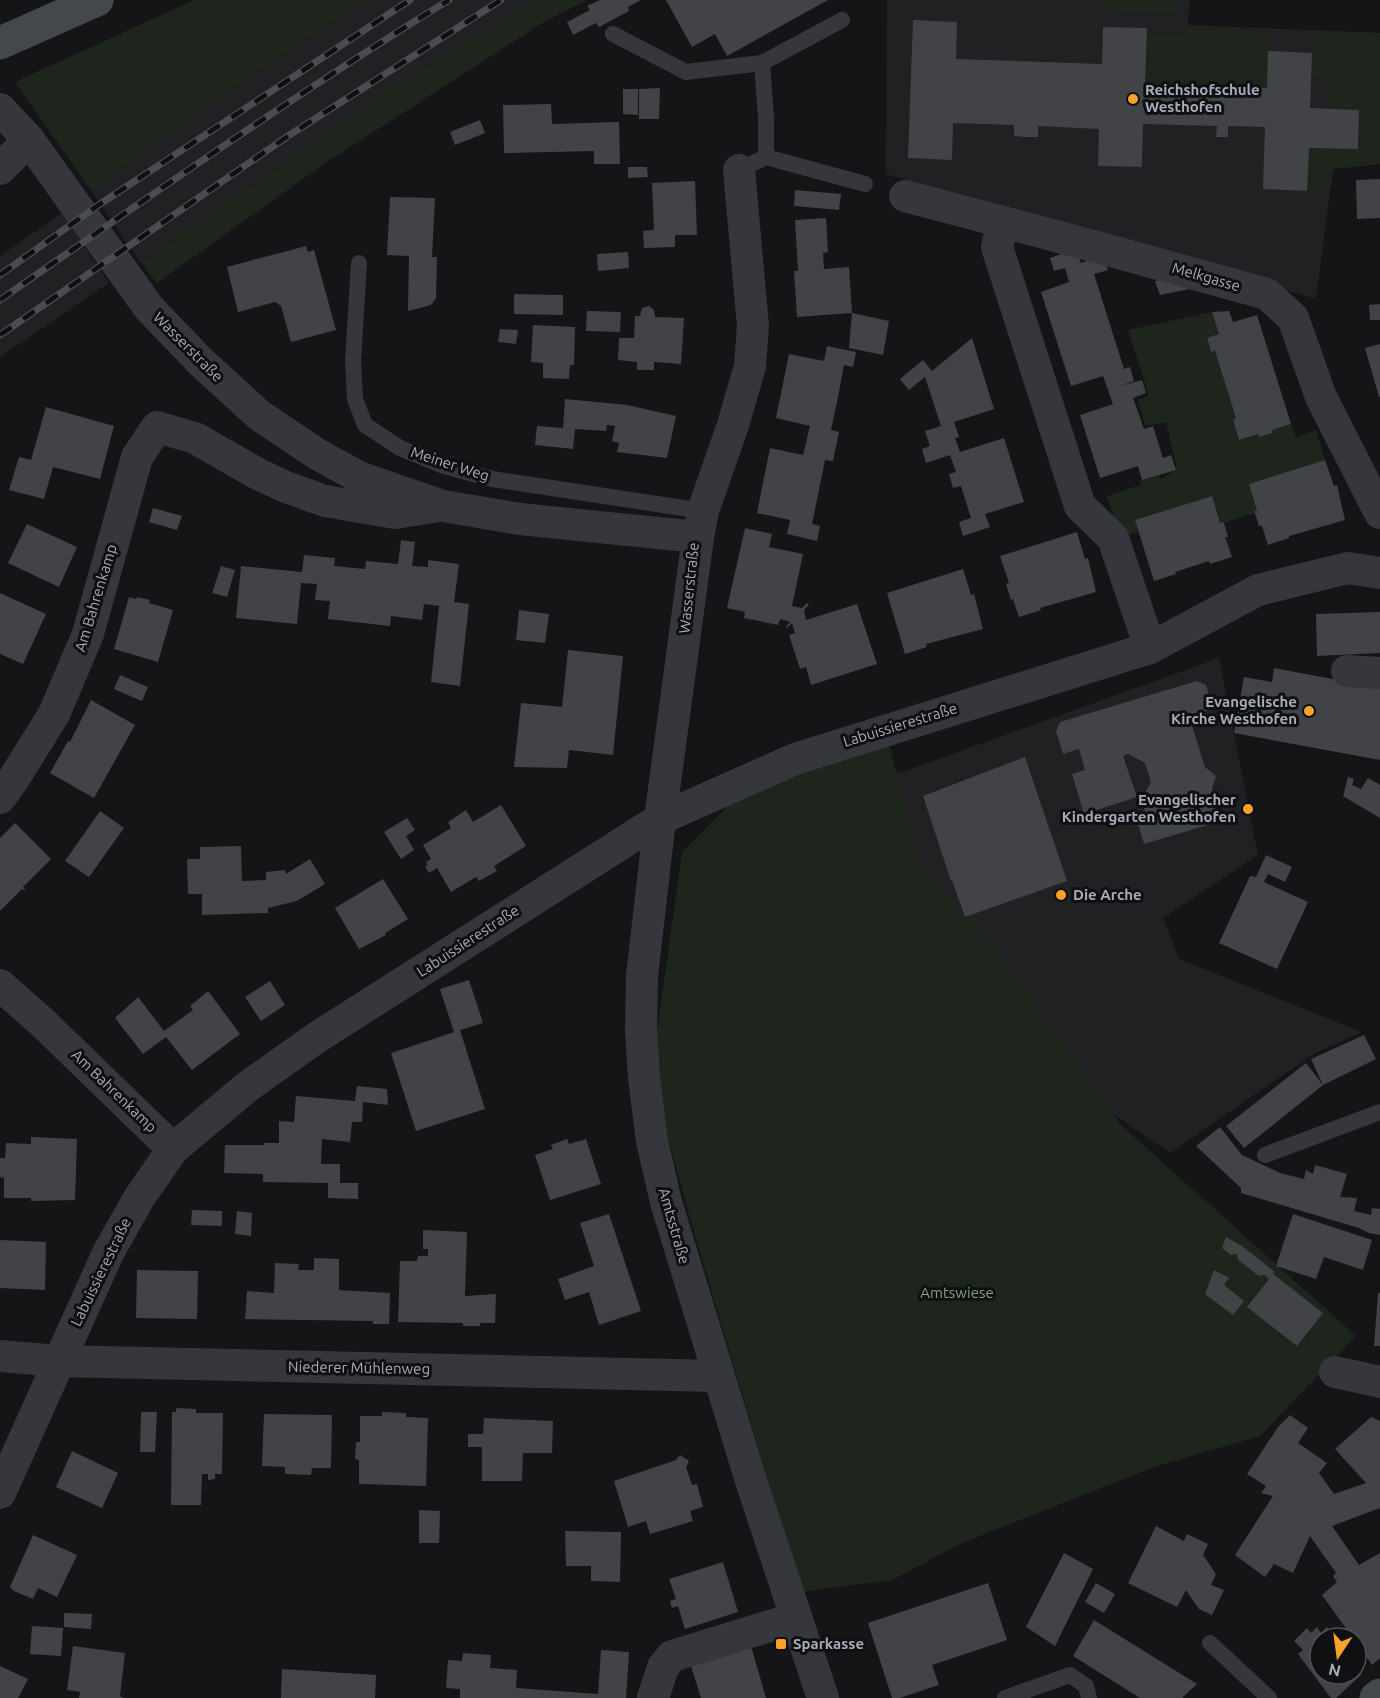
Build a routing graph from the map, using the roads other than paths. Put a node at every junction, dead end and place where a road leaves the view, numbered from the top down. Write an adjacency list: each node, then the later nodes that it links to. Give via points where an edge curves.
1 (97, 0): 4 (main road)
2 (842, 20): 5 (lane)
3 (613, 34): 5 (lane, via 686,72)
4 (0, 43)
5 (762, 63): 8 (lane, via 766,118)
6 (0, 109): 7 (street, Wasserstraße)
7 (29, 140): 9 (street); 15 (street, Wasserstraße, via 149,308 260,415 359,477)
8 (752, 163): 10 (lane); 17 (street, via 750,366)
9 (0, 169)
10 (865, 184)
11 (905, 196): 12 (street, Melkgasse)
12 (1003, 222): 16 (street, Melkgasse, via 1267,294 1293,318 1321,397); 19 (street, via 997,247 1080,506 1113,538)
13 (359, 262): 17 (lane, Meiner Weg, via 353,361 355,399 365,425 400,448 444,465)
14 (195, 438): 15 (street, Wasserstraße, via 286,488 325,501 395,513); 22 (street, Am Bahrenkamp, via 158,427 137,457 88,634 54,714)
15 (443, 506): 17 (street, Wasserstraße, via 508,518)
16 (1380, 513)
17 (700, 524): 23 (street, Wasserstraße)
18 (1380, 573): 19 (street, Labuissierestraße, via 1348,568 1258,590)
19 (1150, 648): 23 (street, Labuissierestraße, via 795,759)
20 (1347, 671): 21 (street)
21 (1380, 673)
22 (0, 798)
23 (660, 819): 26 (street, Labuissierestraße, via 316,1038); 31 (street, Amtsstraße, via 642,976 644,1078 652,1141 666,1202)
24 (0, 986): 26 (street, Am Bahrenkamp)
25 (1380, 1112): 27 (lane)
26 (173, 1149): 29 (street, Labuissierestraße, via 108,1253)
27 (1265, 1155)
28 (0, 1356): 29 (street, Niederer Mühlenweg)
29 (58, 1361): 31 (street, Niederer Mühlenweg); 33 (street, Labuissierestraße)
30 (1335, 1372): 32 (street)
31 (718, 1376): 34 (street, Amtsstraße)
32 (1380, 1382)
33 (0, 1493)
34 (796, 1618): 37 (street, via 672,1656 663,1667); 38 (street, Amtsstraße)
35 (1210, 1643): 41 (lane)
36 (1380, 1695): 42 (main road)
37 (653, 1698)
38 (823, 1698)
39 (1005, 1698): 40 (lane, via 1070,1675 1086,1686)
40 (1089, 1698)
41 (1269, 1698)
42 (1376, 1698)

